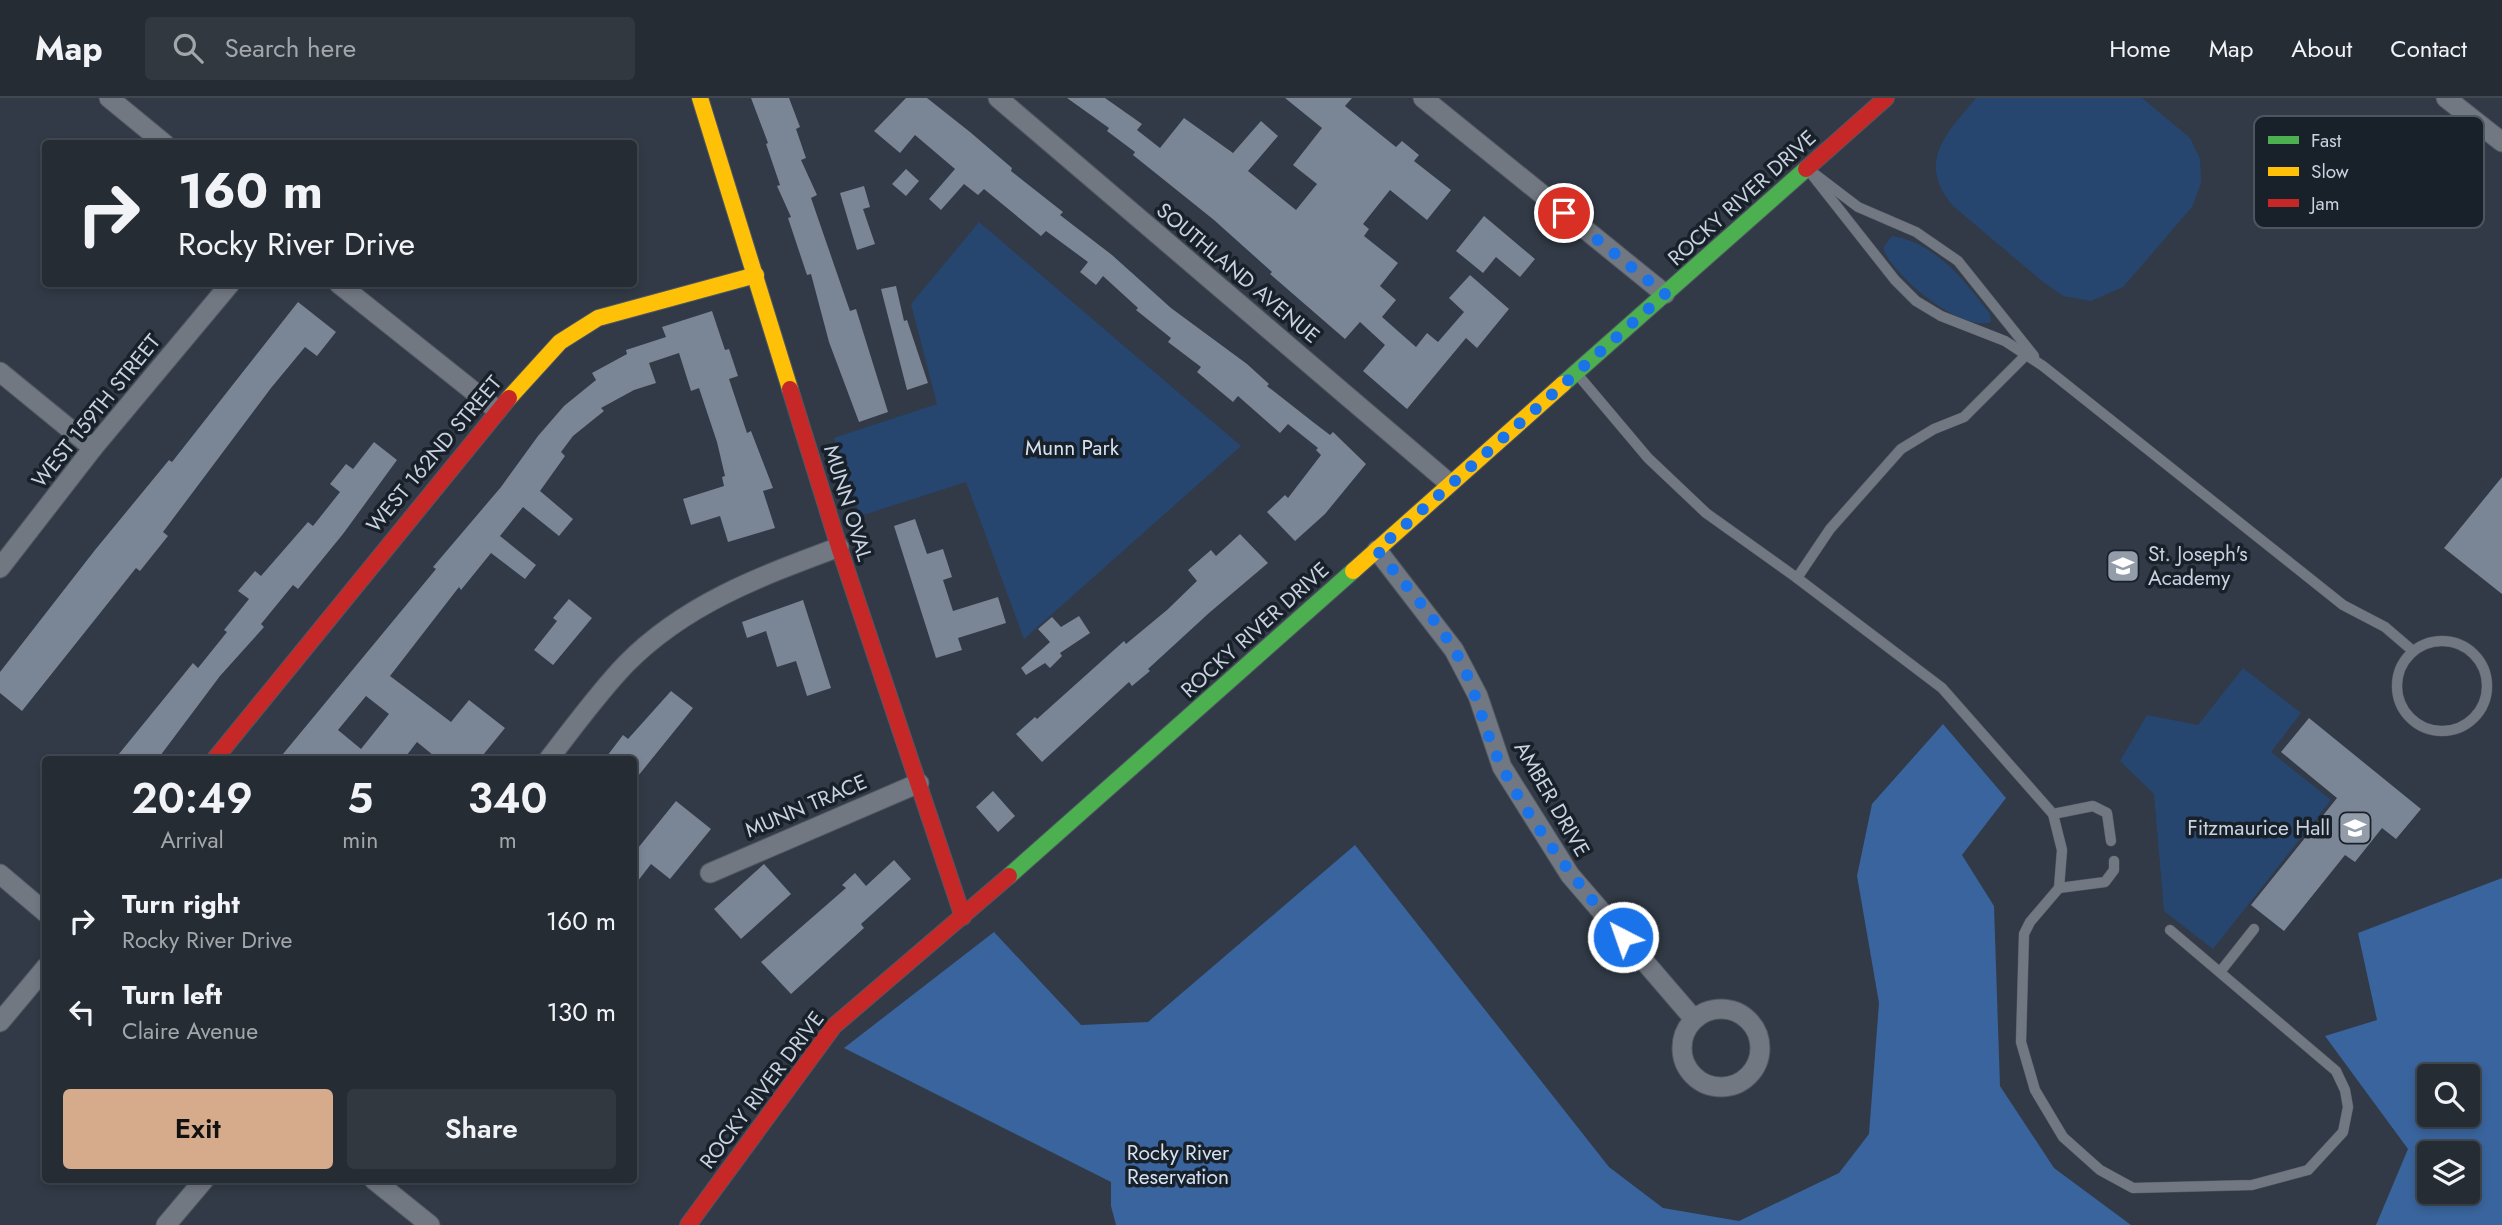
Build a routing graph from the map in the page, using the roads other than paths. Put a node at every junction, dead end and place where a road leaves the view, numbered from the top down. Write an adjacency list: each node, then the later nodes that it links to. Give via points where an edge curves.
1 (109, 98): 9 (street)
2 (700, 98): 12 (main road, MUNN OVAL)
3 (998, 98): 22 (street, SOUTHLAND AVENUE)
4 (1423, 98): 15 (street)
5 (1886, 98): 11 (main road, ROCKY RIVER DRIVE)
6 (2446, 98): 7 (street)
7 (2469, 116)
8 (2484, 128): 10 (street)
9 (160, 140)
10 (2502, 142)
11 (1807, 168): 15 (main road, ROCKY RIVER DRIVE); 16 (lane, via 1916,301); 17 (lane, via 1858,207 1916,233 1958,261)
12 (756, 275): 20 (main road, WEST 162ND STREET, via 598,318 560,342); 23 (main road, MUNN OVAL)
13 (227, 287): 21 (street, WEST 159TH STREET)
14 (343, 287): 20 (street)
15 (1665, 294): 19 (main road, ROCKY RIVER DRIVE)
16 (2026, 355): 17 (lane); 26 (lane, via 1964,417 1901,449 1830,529)
17 (2043, 366): 27 (lane, via 2343,605 2385,627)
18 (0, 372): 21 (street)
19 (1576, 372): 22 (main road, ROCKY RIVER DRIVE); 26 (lane, via 1648,457 1706,513)
20 (497, 410): 28 (main road, WEST 162ND STREET)
21 (93, 448): 25 (street, WEST 159TH STREET)
22 (1449, 483): 24 (main road, ROCKY RIVER DRIVE)
23 (839, 547): 29 (street, via 741,584 687,614 625,665); 30 (main road, MUNN OVAL)
24 (1377, 550): 38 (main road, ROCKY RIVER DRIVE); 43 (street, AMBER DRIVE, via 1454,650 1478,696 1502,767 1570,875)
25 (0, 568)
26 (1797, 578): 31 (lane, via 1942,688)
27 (2413, 651): 27 (lane, via 2398,676 2401,705 2409,717 2435,731 2457,728 2475,716 2487,689 2486,674 2474,655 2455,643 2440,641)
28 (217, 756)
29 (551, 756)
30 (919, 783): 34 (street, MUNN TRACE); 38 (main road, MUNN OVAL)
31 (2053, 814): 32 (lane, via 2093,806 2108,813); 36 (lane, via 2062,850)
32 (2111, 841)
33 (2114, 861): 36 (lane, via 2114,870 2105,882)
34 (710, 873)
35 (0, 874): 37 (street)
36 (2059, 888): 42 (lane, via 2024,934 2021,1042 2035,1090 2063,1137 2100,1170 2133,1188 2252,1185 2308,1170 2343,1132 2348,1107 2336,1071)
37 (42, 910)
38 (963, 917): 49 (main road, ROCKY RIVER DRIVE, via 834,1026)
39 (2254, 929): 42 (lane)
40 (2170, 930): 42 (lane)
41 (42, 972): 44 (street)
42 (2220, 972)
43 (1693, 1019): 43 (street, via 1682,1041 1686,1066 1693,1076 1704,1083 1728,1086 1750,1075 1760,1051 1754,1025 1732,1009 1705,1012)
44 (0, 1022)
45 (201, 1183): 47 (street)
46 (378, 1183): 48 (street)
47 (166, 1225)
48 (430, 1225)
49 (688, 1225)

